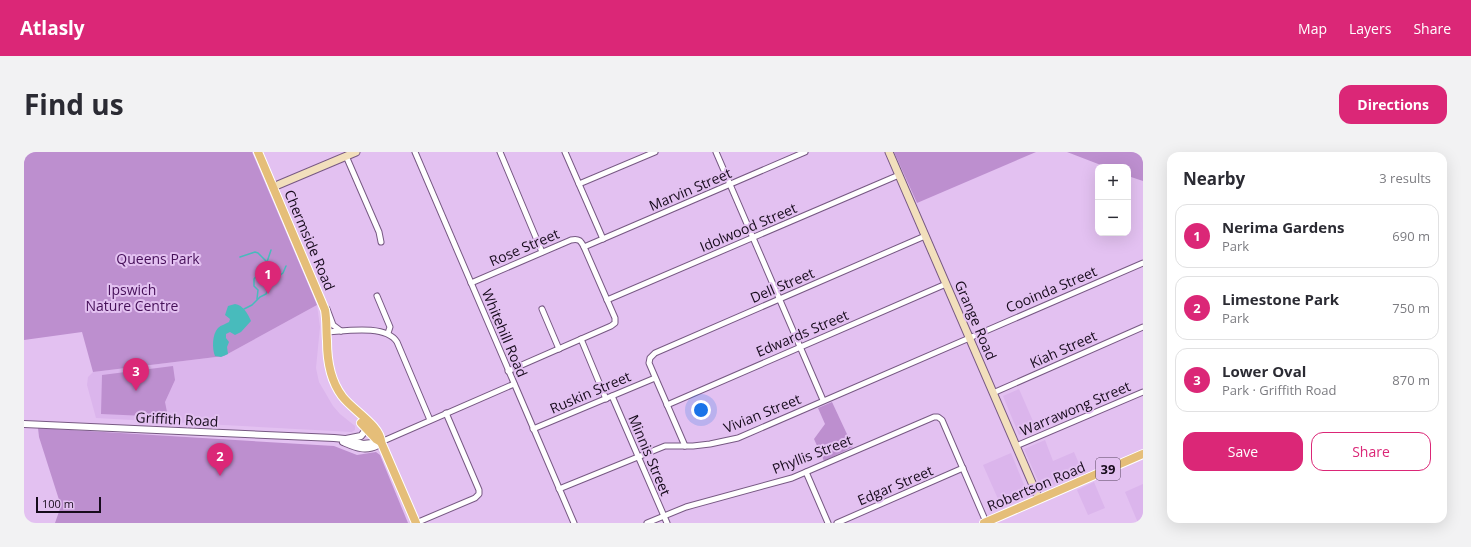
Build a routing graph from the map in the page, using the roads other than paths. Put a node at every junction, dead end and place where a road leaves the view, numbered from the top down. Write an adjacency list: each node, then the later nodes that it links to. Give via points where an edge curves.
1 (258, 152): 14 (main road, Chermside Road)
2 (356, 152): 10 (main road)
3 (415, 152): 22 (street, Whitehill Road)
4 (500, 152): 20 (street)
5 (565, 152): 12 (street)
6 (655, 152): 12 (street)
7 (716, 152): 13 (street)
8 (805, 152): 13 (street, Marvin Street)
9 (889, 152): 11 (main road, Grange Road)
10 (346, 156): 14 (main road); 18 (street)
11 (899, 175): 15 (main road, Grange Road); 16 (street, Idolwood Street)
12 (579, 184): 17 (street)
13 (730, 184): 16 (street); 17 (street, Marvin Street)
14 (273, 187): 27 (main road, Chermside Road)
15 (925, 236): 23 (main road, Grange Road); 25 (street, Dell Street)
16 (753, 238): 25 (street); 26 (street, Idolwood Street)
17 (603, 239): 19 (street, Marvin Street)
18 (381, 242)
19 (584, 247): 20 (street, Rose Street, via 582,241 574,239); 26 (street)
20 (542, 252): 22 (street, Rose Street)
21 (1143, 263): 33 (street, Cooinda Street)
22 (471, 283): 37 (street, Whitehill Road)
23 (946, 284): 33 (main road, Grange Road); 35 (street, Edwards Street)
24 (377, 296): 31 (street, via 390,326)
25 (779, 299): 35 (street); 38 (street, Dell Street, via 655,353 649,363)
26 (607, 300): 34 (street, via 615,323)
27 (323, 304): 30 (street, via 329,311 334,326); 32 (main road, Chermside Road)
28 (542, 309): 36 (street)
29 (1143, 327): 41 (street, Kiah Street)
30 (341, 331): 31 (street, via 367,330); 32 (street)
31 (388, 334): 47 (street, via 397,342)
32 (327, 336): 49 (main road, Chermside Road, via 324,364 331,388 342,405); 53 (main road, Chermside Road, via 330,368 336,387 348,404 376,430)
33 (969, 338): 41 (main road, Grange Road); 44 (street, Vivian Street)
34 (581, 339): 36 (street); 43 (street)
35 (800, 347): 44 (street); 45 (street, Edwards Street)
36 (559, 349): 37 (street)
37 (508, 371): 39 (street, Whitehill Road)
38 (655, 378): 42 (street, Ruskin Street); 45 (street)
39 (514, 384): 46 (street, Griffith Road); 50 (street, Whitehill Road)
40 (1143, 392): 55 (street, Warrawong Street)
41 (993, 393): 55 (main road, Grange Road)
42 (612, 396): 43 (street, Ruskin Street); 57 (street, Minnis Street)
43 (606, 399): 50 (street, Ruskin Street)
44 (823, 400): 54 (street, Vivian Street, via 738,438)
45 (667, 405): 54 (street)
46 (446, 413): 47 (street, Griffith Road); 64 (street, via 479,494)
47 (430, 420): 53 (street, Griffith Road)
48 (24, 424): 51 (street, Griffith Road)
49 (364, 426): 52 (street, via 365,431 361,436); 53 (main road, Chermside Road)
50 (533, 429): 60 (street, Whitehill Road)
51 (330, 438): 52 (street, Griffith Road); 53 (street, Griffith Road, via 362,449)
52 (343, 439): 53 (street, Griffith Road, via 362,444)
53 (381, 442): 64 (main road, Chermside Road)
54 (685, 446): 57 (street, Vivian Street, via 665,446)
55 (1016, 446): 61 (main road, Grange Road)
56 (1143, 454): 61 (main road, Robertson Road / 39)
57 (638, 456): 60 (street, Vivian Street); 62 (street, Minnis Street)
58 (963, 468): 59 (street, Phyllis Street, via 942,420 934,417); 63 (street); 69 (street, Edgar Street)
59 (806, 472): 62 (street, Phyllis Street, via 686,507); 68 (street)
60 (559, 489): 65 (street, Whitehill Road)
61 (1038, 499): 63 (main road, Robertson Road / 39)
62 (664, 516): 66 (street, Phyllis Street); 67 (street, Minnis Street)
63 (985, 522)
64 (416, 523)
65 (574, 523)
66 (647, 523)
67 (666, 523)
68 (828, 523)
69 (837, 523)

